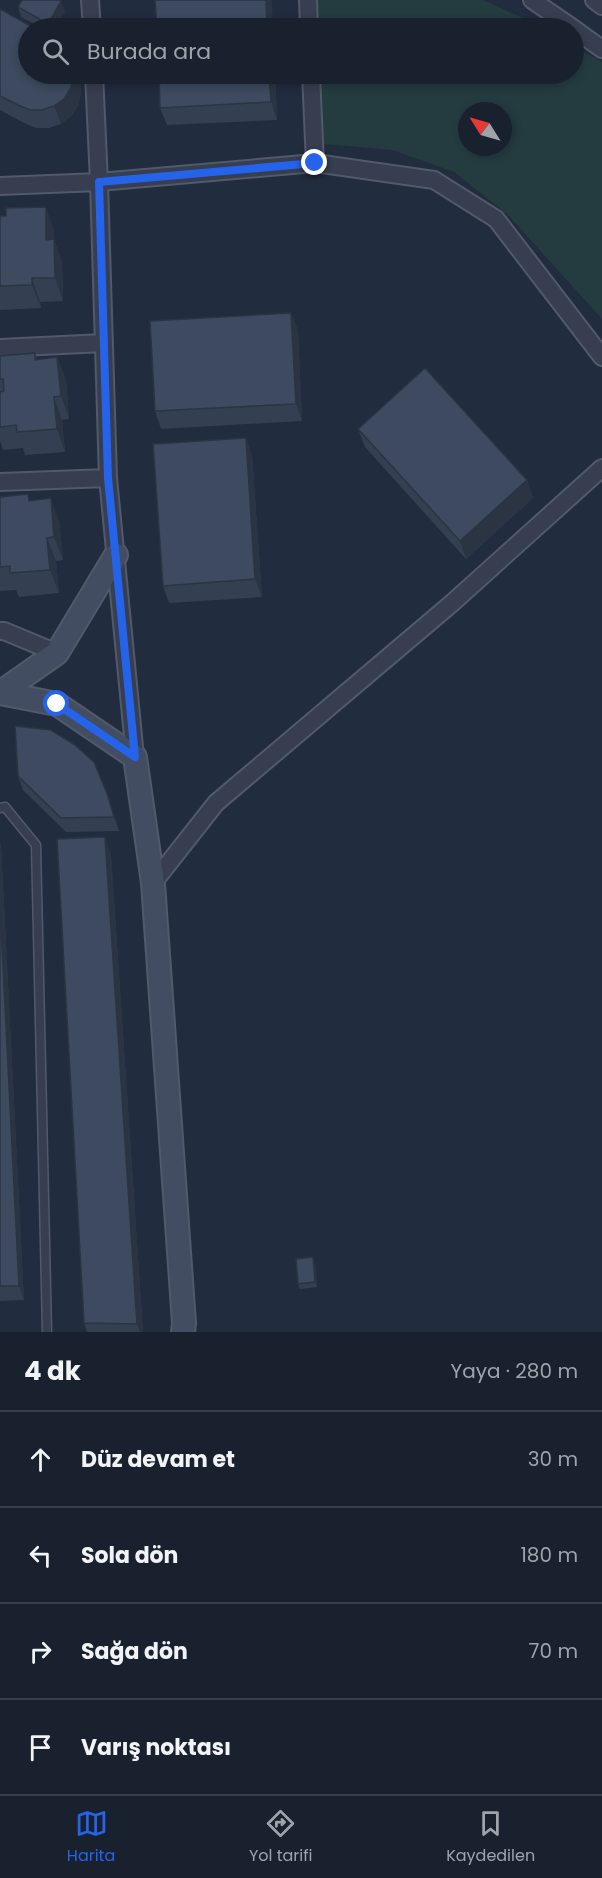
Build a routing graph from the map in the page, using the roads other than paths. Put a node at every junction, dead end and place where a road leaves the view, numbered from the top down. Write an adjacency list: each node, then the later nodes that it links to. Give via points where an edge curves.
1 (90, 0): 6 (street)
2 (308, 0): 7 (street)
3 (532, 0): 8 (street)
4 (594, 0): 5 (street)
5 (602, 6)
6 (91, 18)
7 (309, 18)
8 (557, 18)
9 (584, 37): 10 (street)
10 (602, 49)
11 (94, 84): 14 (street)
12 (311, 84): 13 (street)
13 (315, 163): 14 (street); 18 (street, via 434,180 496,219)
14 (99, 182): 15 (street); 16 (street)
15 (0, 186)
16 (104, 343): 17 (street); 20 (street)
17 (0, 348)
18 (602, 357)
19 (602, 468): 28 (street, via 451,604 216,803)
20 (108, 478): 21 (street); 22 (street)
21 (0, 482)
22 (116, 555): 24 (street); 26 (street)
23 (0, 631): 24 (street)
24 (57, 653): 25 (street)
25 (0, 693): 26 (street, via 57,704)
26 (135, 757): 28 (street)
27 (0, 808): 29 (lane, via 5,807 36,845)
28 (153, 883): 30 (street)
29 (47, 1332)
30 (183, 1332)

